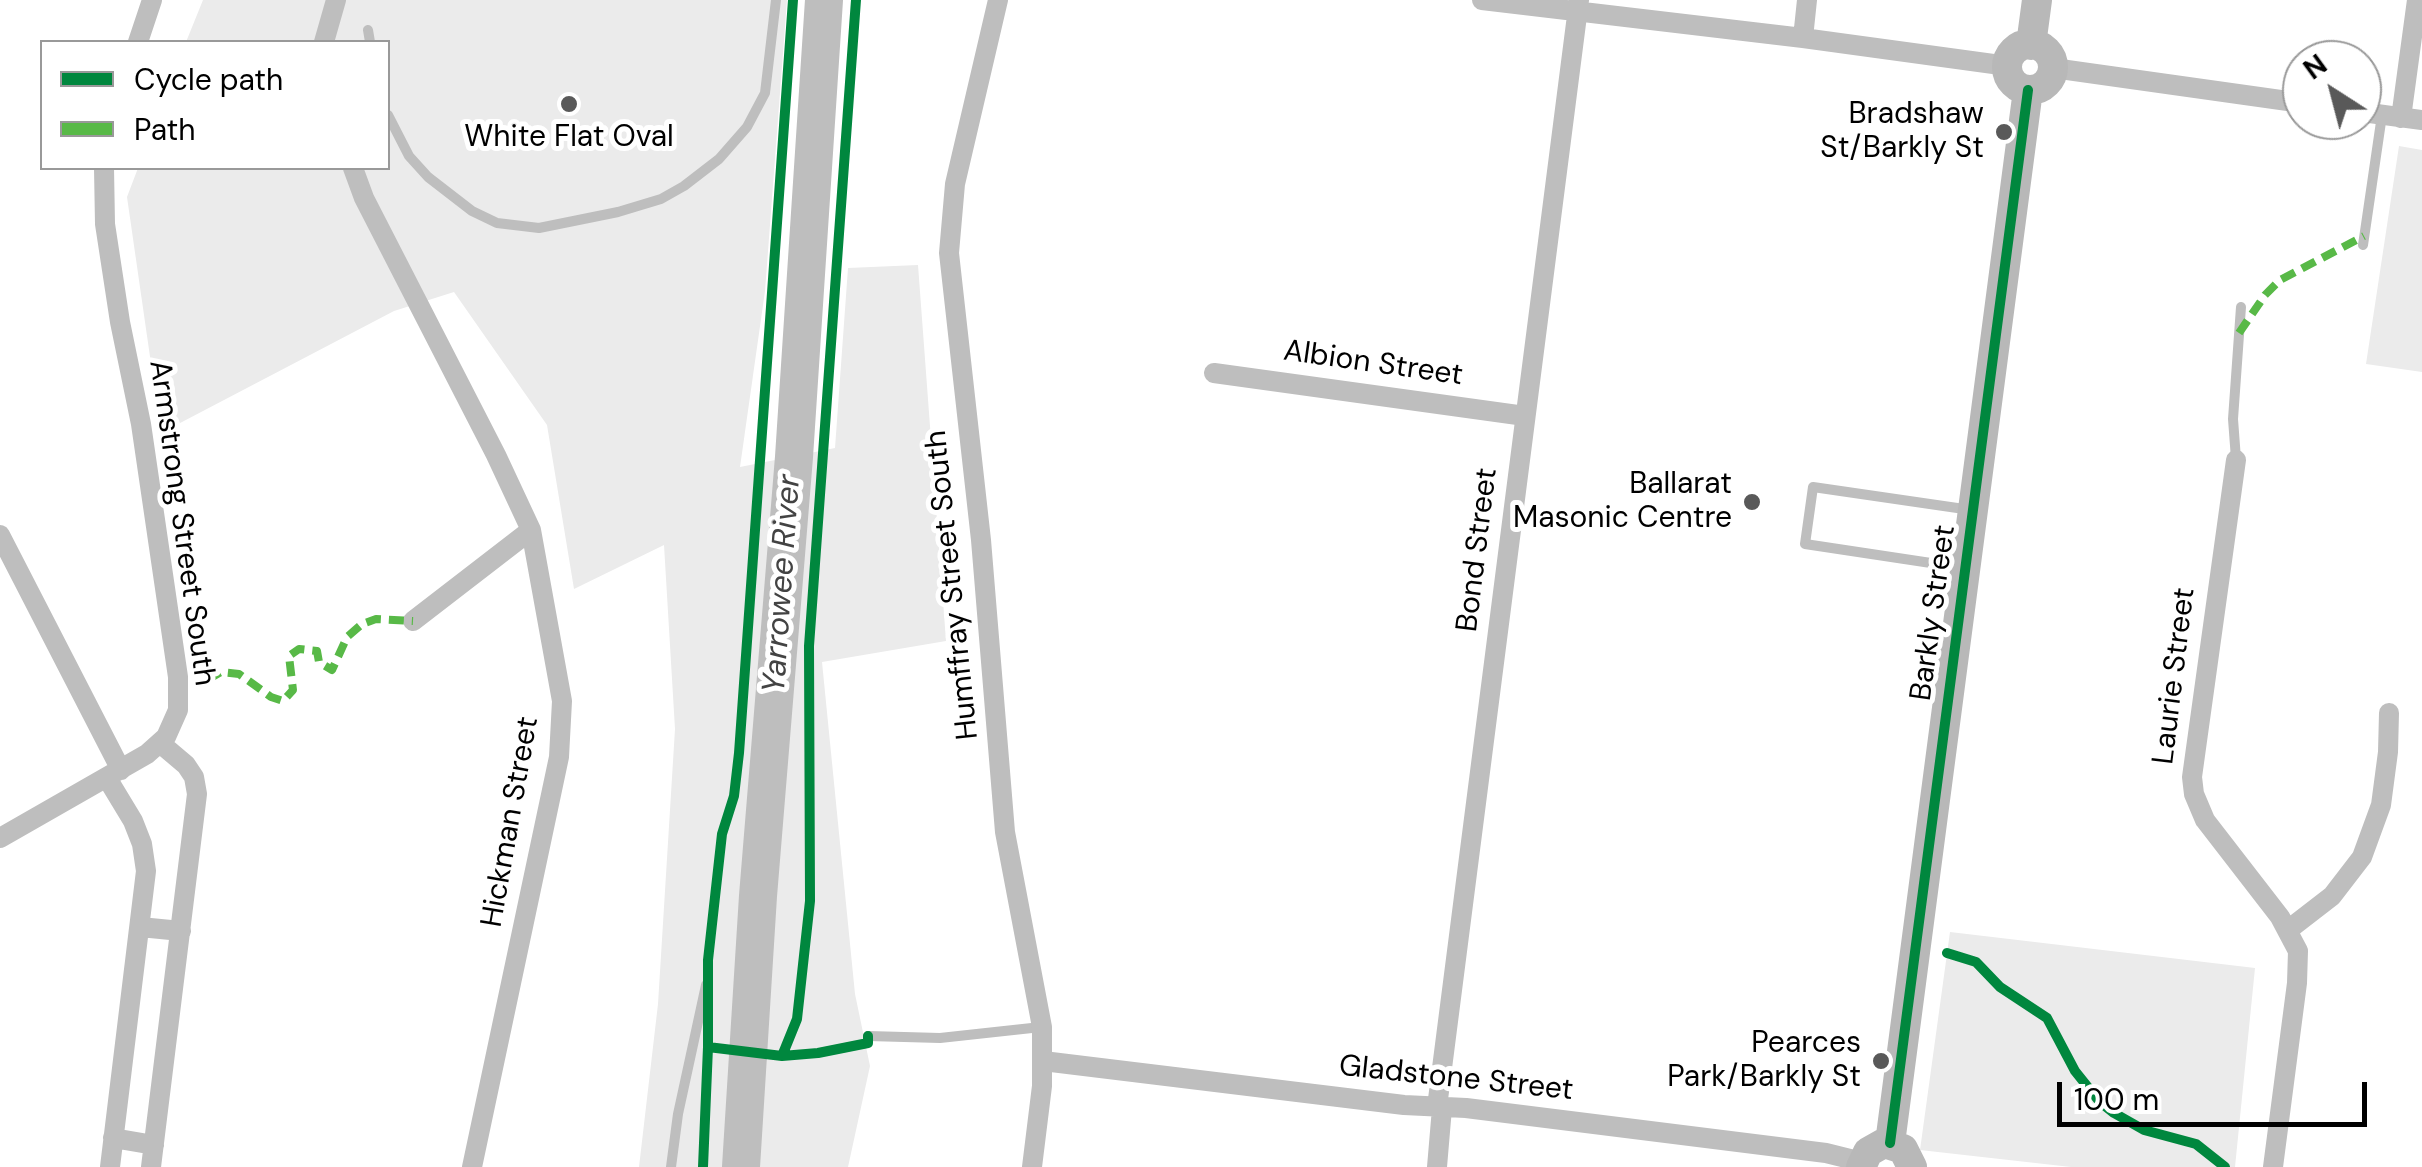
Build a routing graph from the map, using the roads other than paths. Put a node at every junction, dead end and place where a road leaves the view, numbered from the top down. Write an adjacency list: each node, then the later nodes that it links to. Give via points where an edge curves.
1 (152, 0): 12 (street)
2 (336, 0): 13 (street)
3 (776, 0): 21 (lane, via 765,93 747,127 702,174 640,206 539,228 497,223 428,177)
4 (998, 0): 42 (street, Humffray Street South, via 955,184 949,253 1006,832)
5 (1482, 0): 9 (street)
6 (1807, 0): 11 (street)
7 (2037, 0): 15 (main road)
8 (2417, 0): 20 (street)
9 (1579, 6): 11 (street); 27 (street, Bond Street)
10 (368, 30): 14 (lane)
11 (1803, 38): 16 (street)
12 (139, 40)
13 (325, 40)
14 (370, 40)
15 (2032, 44): 16 (main road, via 2015,50); 17 (main road, via 2048,52)
16 (2008, 66): 18 (main road, via 2013,82)
17 (2053, 68): 18 (main road, via 2045,84); 19 (street)
18 (2028, 90): 29 (main road, Barkly Street)
19 (2282, 101)
20 (2392, 116): 24 (lane)
21 (390, 119)
22 (104, 170): 35 (street, Armstrong Street South, via 105,224 178,677 178,710)
23 (354, 170): 30 (street, Hickman Street)
24 (2362, 245)
25 (2241, 306): 28 (lane)
26 (1214, 373): 27 (street, Albion Street)
27 (1525, 416): 45 (street, Bond Street)
28 (2236, 460): 39 (street, Laurie Street, via 2192,785 2205,820)
29 (1972, 510): 32 (main road, Barkly Street); 32 (lane, via 1813,487 1805,544)
30 (530, 530): 33 (street); 52 (street, Hickman Street, via 562,733)
31 (0, 535): 36 (street)
32 (1965, 568): 48 (main road, Barkly Street)
33 (413, 622)
34 (2389, 712): 39 (street, via 2380,805 2362,858 2332,896)
35 (160, 743): 36 (street); 40 (street, via 186,765 197,794)
36 (114, 774): 37 (street); 38 (street, via 142,844)
37 (0, 838)
38 (140, 928): 40 (street); 46 (street)
39 (2288, 930): 57 (street, Laurie Street, via 2298,968)
40 (181, 931): 47 (street)
41 (706, 985): 53 (lane)
42 (1042, 1027): 43 (lane, via 940,1038); 44 (street, Humffray Street South)
43 (868, 1036)
44 (1042, 1061): 45 (street, Gladstone Street); 54 (street, Humffray Street South)
45 (1440, 1107): 49 (street, Gladstone Street, via 1788,1148); 55 (street, Bond Street)
46 (113, 1138): 47 (street); 50 (street)
47 (154, 1144): 51 (street)
48 (1890, 1144): 49 (main road, via 1872,1147); 56 (main road, via 1907,1154)
49 (1861, 1165)
50 (110, 1167)
51 (151, 1167)
52 (472, 1167)
53 (671, 1167)
54 (1032, 1167)
55 (1438, 1167)
56 (1912, 1167)
57 (2273, 1167)

